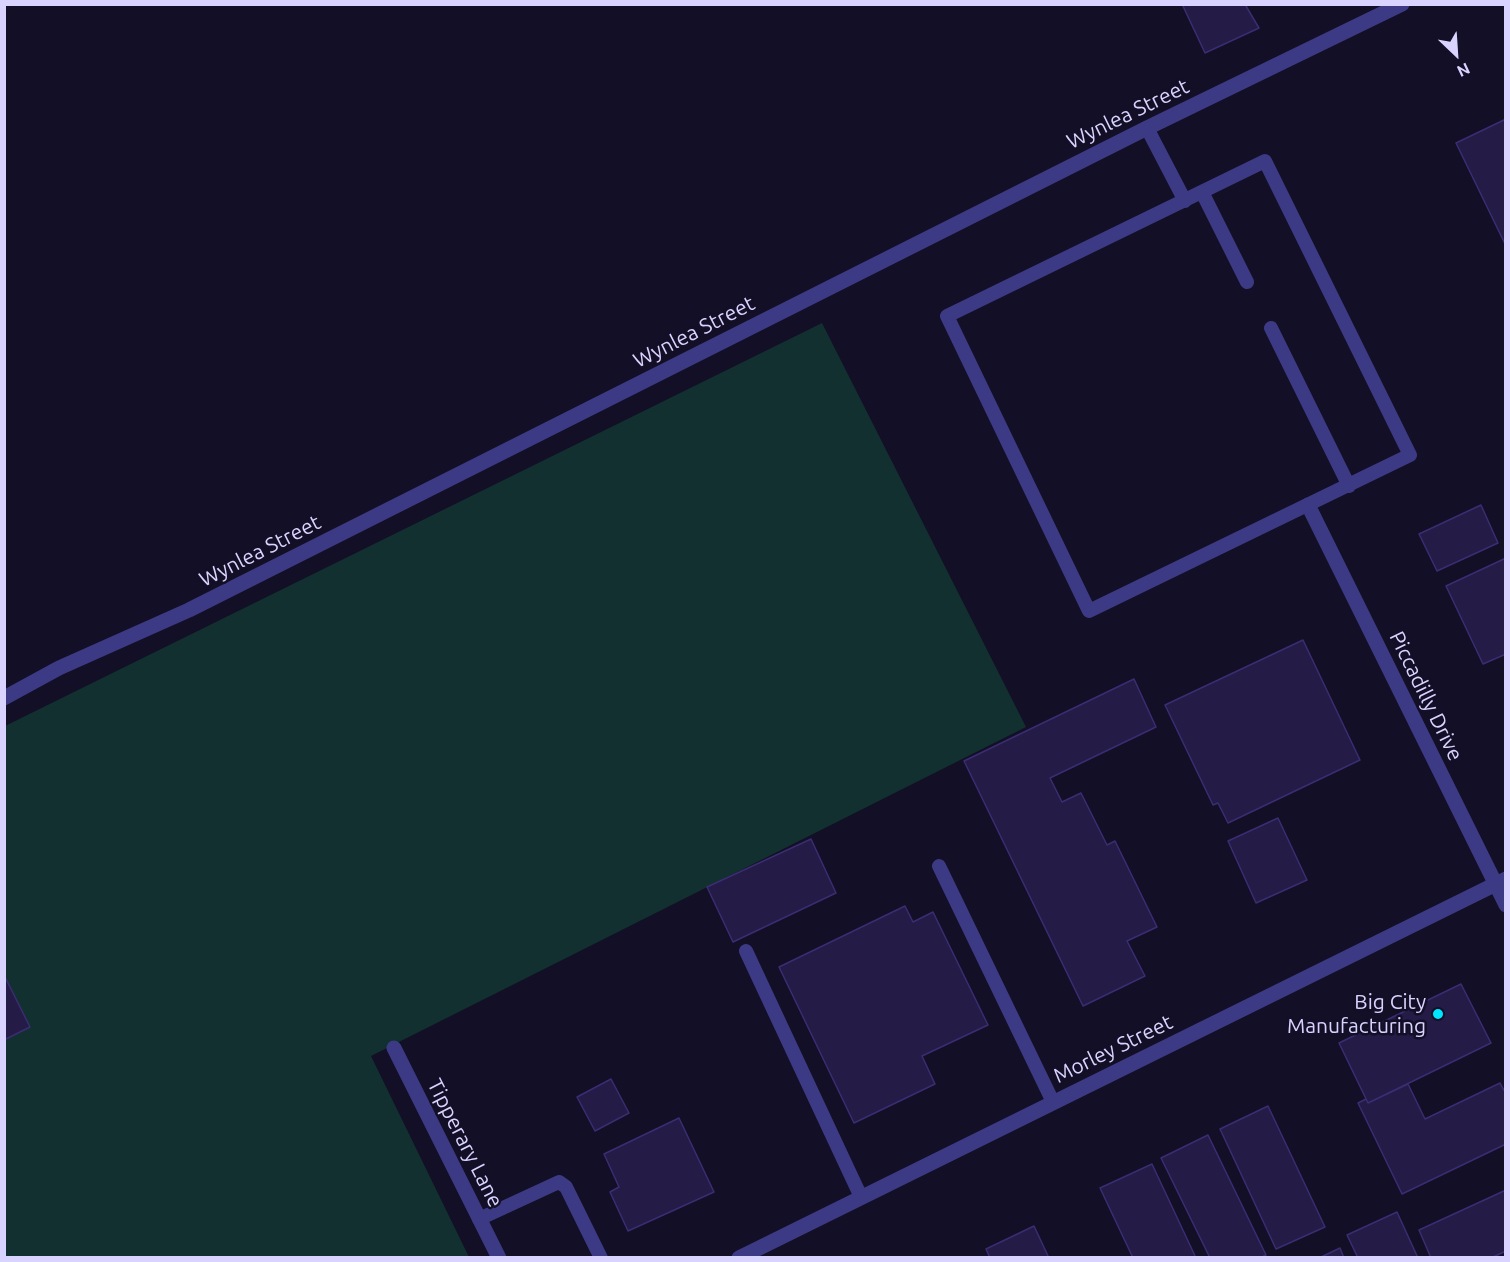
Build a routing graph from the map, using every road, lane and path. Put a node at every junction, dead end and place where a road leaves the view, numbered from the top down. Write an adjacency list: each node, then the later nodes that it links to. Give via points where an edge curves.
1 (1402, 4): 2 (street, Wynlea Street)
2 (1147, 128): 4 (lane); 9 (street, Wynlea Street, via 200,604 59,668)
3 (1202, 192): 4 (lane); 5 (lane); 7 (lane, via 1265,161 1410,455)
4 (1185, 201): 8 (lane, via 946,316 1089,611)
5 (1247, 282)
6 (1270, 328): 7 (lane)
7 (1348, 486): 8 (lane)
8 (1308, 506): 11 (street, Piccadilly Drive)
9 (4, 698)
10 (939, 866): 15 (lane)
11 (1501, 881): 12 (street, Piccadilly Drive); 15 (street, Morley Street)
12 (1506, 905)
13 (746, 951): 16 (lane)
14 (394, 1048): 17 (street, Tipperary Lane)
15 (1053, 1102): 16 (street, Morley Street)
16 (861, 1197): 20 (street, Morley Street)
17 (479, 1219): 18 (street, Tipperary Lane); 19 (lane, via 559,1182 566,1187)
18 (499, 1257)
19 (601, 1257)
20 (738, 1257)

